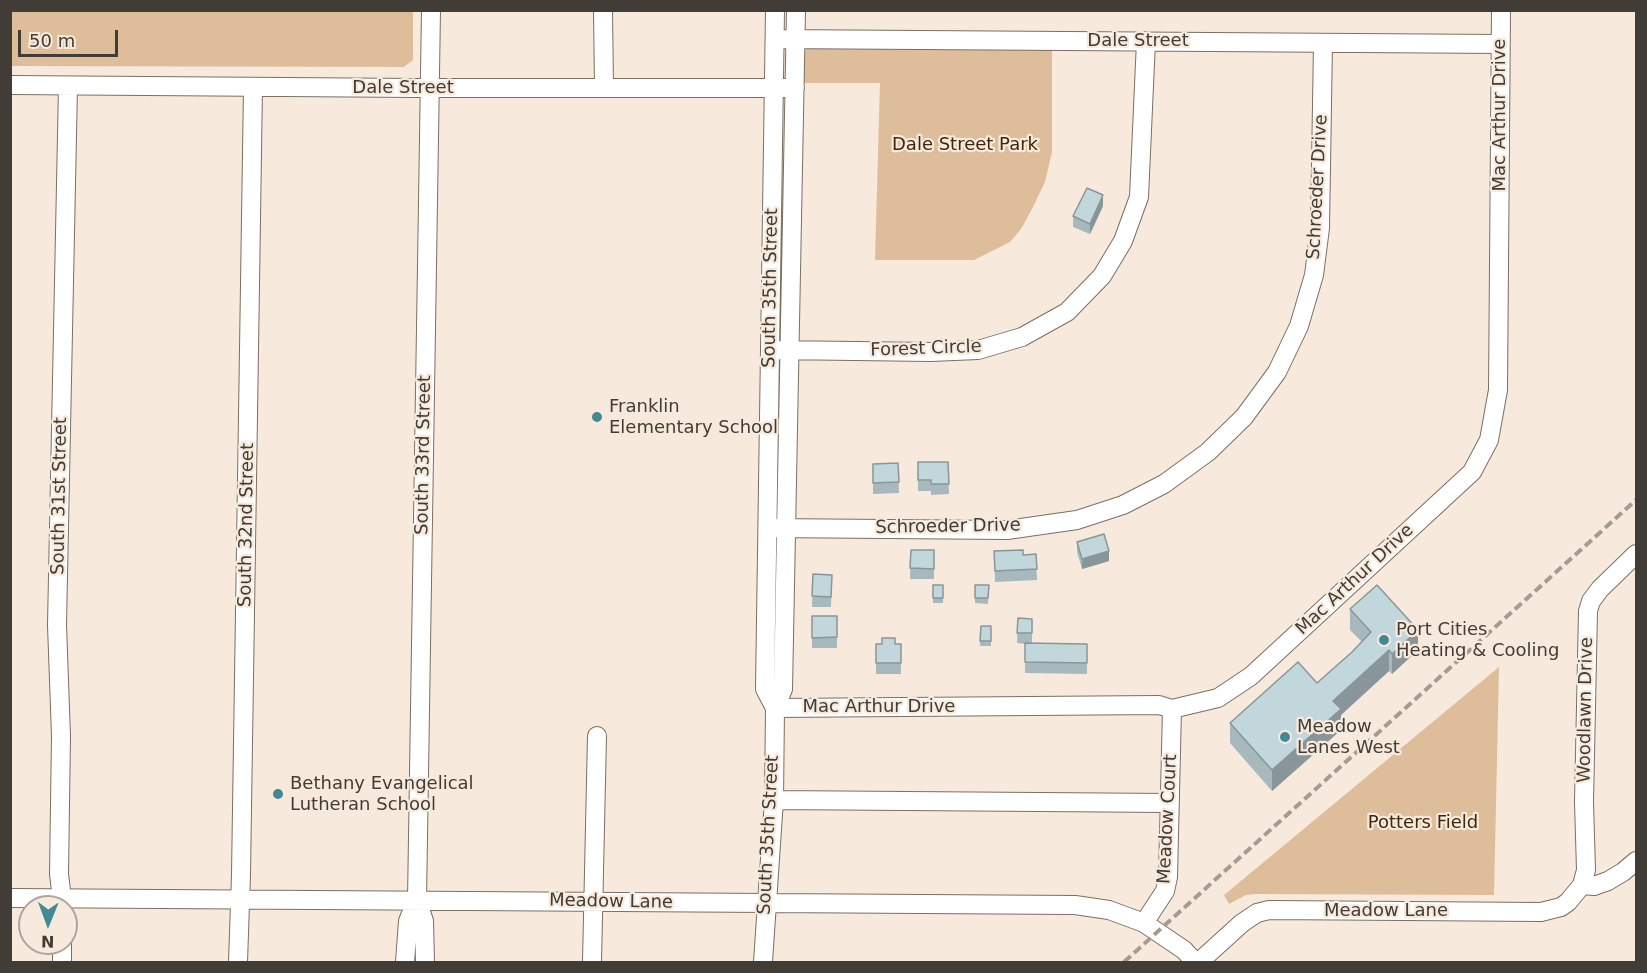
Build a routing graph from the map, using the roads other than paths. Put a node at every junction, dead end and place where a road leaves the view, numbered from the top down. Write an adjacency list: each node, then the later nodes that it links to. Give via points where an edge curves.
1 (431, 10): 15 (street, South 33rd Street)
2 (603, 10): 14 (street)
3 (775, 10): 6 (street, South 35th Street)
4 (796, 10): 7 (street, South 35th Street)
5 (1501, 10): 10 (street, Mac Arthur Drive)
6 (775, 39): 7 (street, Dale Street); 16 (street, South 35th Street)
7 (796, 40): 8 (street, Dale Street); 17 (street, South 35th Street)
8 (1146, 41): 9 (street, Dale Street); 19 (street, Forest Circle, via 1139,197 1123,241 1102,276 1067,312 1022,337 978,350)
9 (1323, 42): 10 (street, Dale Street); 20 (street, Schroeder Drive, via 1320,228 1314,275 1299,326 1276,372 1244,417 1208,452 1164,484 1122,505 1077,520 1006,530)
10 (1500, 44): 24 (street, Mac Arthur Drive, via 1498,390 1489,440 1472,472 1251,676 1218,698)
11 (10, 85): 12 (street, Dale Street)
12 (68, 86): 13 (street, Dale Street); 30 (street, South 31st Street, via 57,625)
13 (253, 87): 15 (street, Dale Street); 31 (street, South 32nd Street)
14 (604, 87): 15 (street, Dale Street); 16 (street, Dale Street)
15 (430, 88): 32 (street, South 33rd Street)
16 (775, 88): 17 (street, Dale Street); 18 (street, South 35th Street)
17 (795, 88): 19 (street, South 35th Street)
18 (770, 350): 19 (street, Forest Circle); 21 (street, South 35th Street)
19 (790, 350): 20 (street, South 35th Street)
20 (787, 527): 21 (street, Schroeder Drive); 23 (street, South 35th Street, via 783,689)
21 (768, 528): 23 (street, South 35th Street, via 765,689)
22 (1636, 554): 29 (street, Woodlawn Drive, via 1600,589 1588,611 1586,870)
23 (775, 708): 24 (street, Mac Arthur Drive, via 1159,705); 26 (street, South 35th Street)
24 (1172, 709): 27 (street, Meadow Court)
25 (597, 736): 34 (street)
26 (774, 800): 27 (street); 35 (street, South 35th Street)
27 (1170, 803): 36 (street, Meadow Court, via 1165,891)
28 (1636, 861): 29 (street, via 1608,881)
29 (1581, 885): 42 (street, Meadow Lane, via 1561,907 1542,912 1269,910 1242,923)
30 (61, 895)
31 (240, 898): 32 (street, Meadow Lane); 33 (street, Meadow Lane); 37 (street, South 32nd Street)
32 (417, 900): 34 (street, Meadow Lane); 38 (street, via 408,921); 39 (street, via 424,921)
33 (78, 902)
34 (594, 902): 35 (street, Meadow Lane); 40 (street)
35 (767, 903): 36 (street, Meadow Lane, via 1075,905 1109,910); 41 (street, South 35th Street)
36 (1144, 923): 42 (street, Meadow Lane)
37 (238, 963)
38 (405, 963)
39 (425, 963)
40 (592, 963)
41 (763, 963)
42 (1197, 963)

